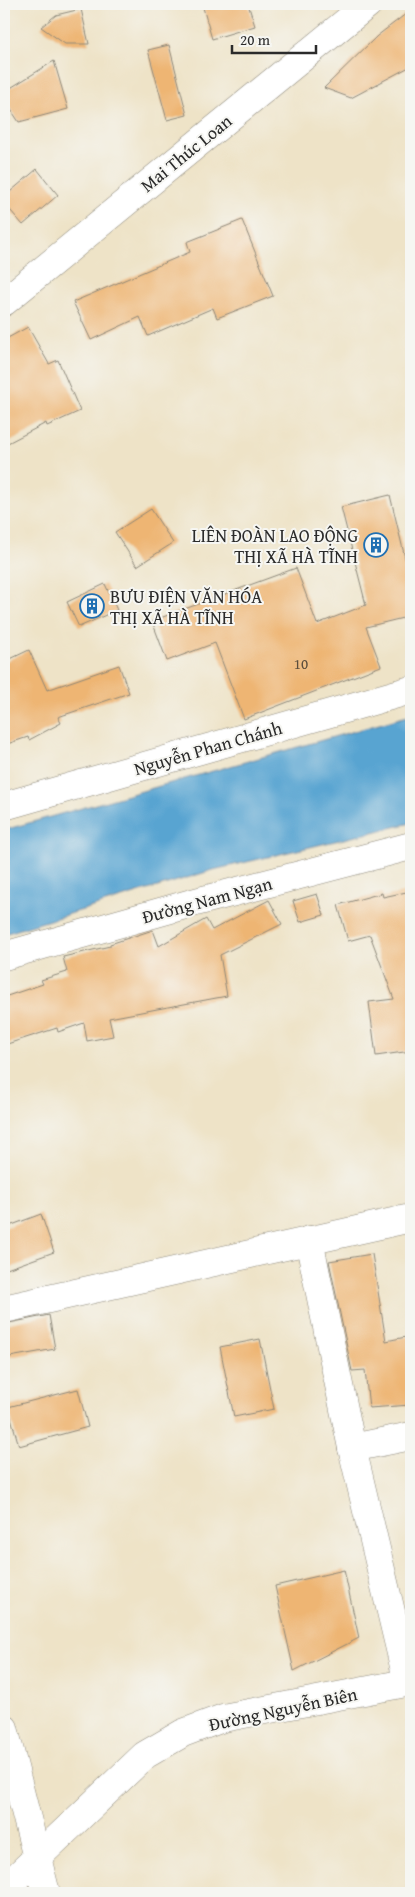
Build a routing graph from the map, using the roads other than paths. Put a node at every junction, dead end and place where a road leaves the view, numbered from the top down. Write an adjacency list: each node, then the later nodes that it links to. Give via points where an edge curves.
1 (368, 4): 2 (street, Mai Thúc Loan)
2 (4, 302)
3 (411, 690): 4 (street, Nguyễn Phan Chánh)
4 (4, 806)
5 (411, 846): 6 (street, Đường Nam Ngạn)
6 (4, 956)
7 (411, 1218): 8 (street)
8 (309, 1240): 9 (street); 11 (street)
9 (4, 1309)
10 (411, 1436): 11 (street)
11 (352, 1448): 12 (street)
12 (410, 1683): 14 (street, Đường Nguyễn Biên, via 223,1718 183,1733 145,1754)
13 (4, 1728): 14 (street)
14 (37, 1856): 15 (street, Đường Nguyễn Biên); 16 (street)
15 (4, 1889)
16 (46, 1893)

